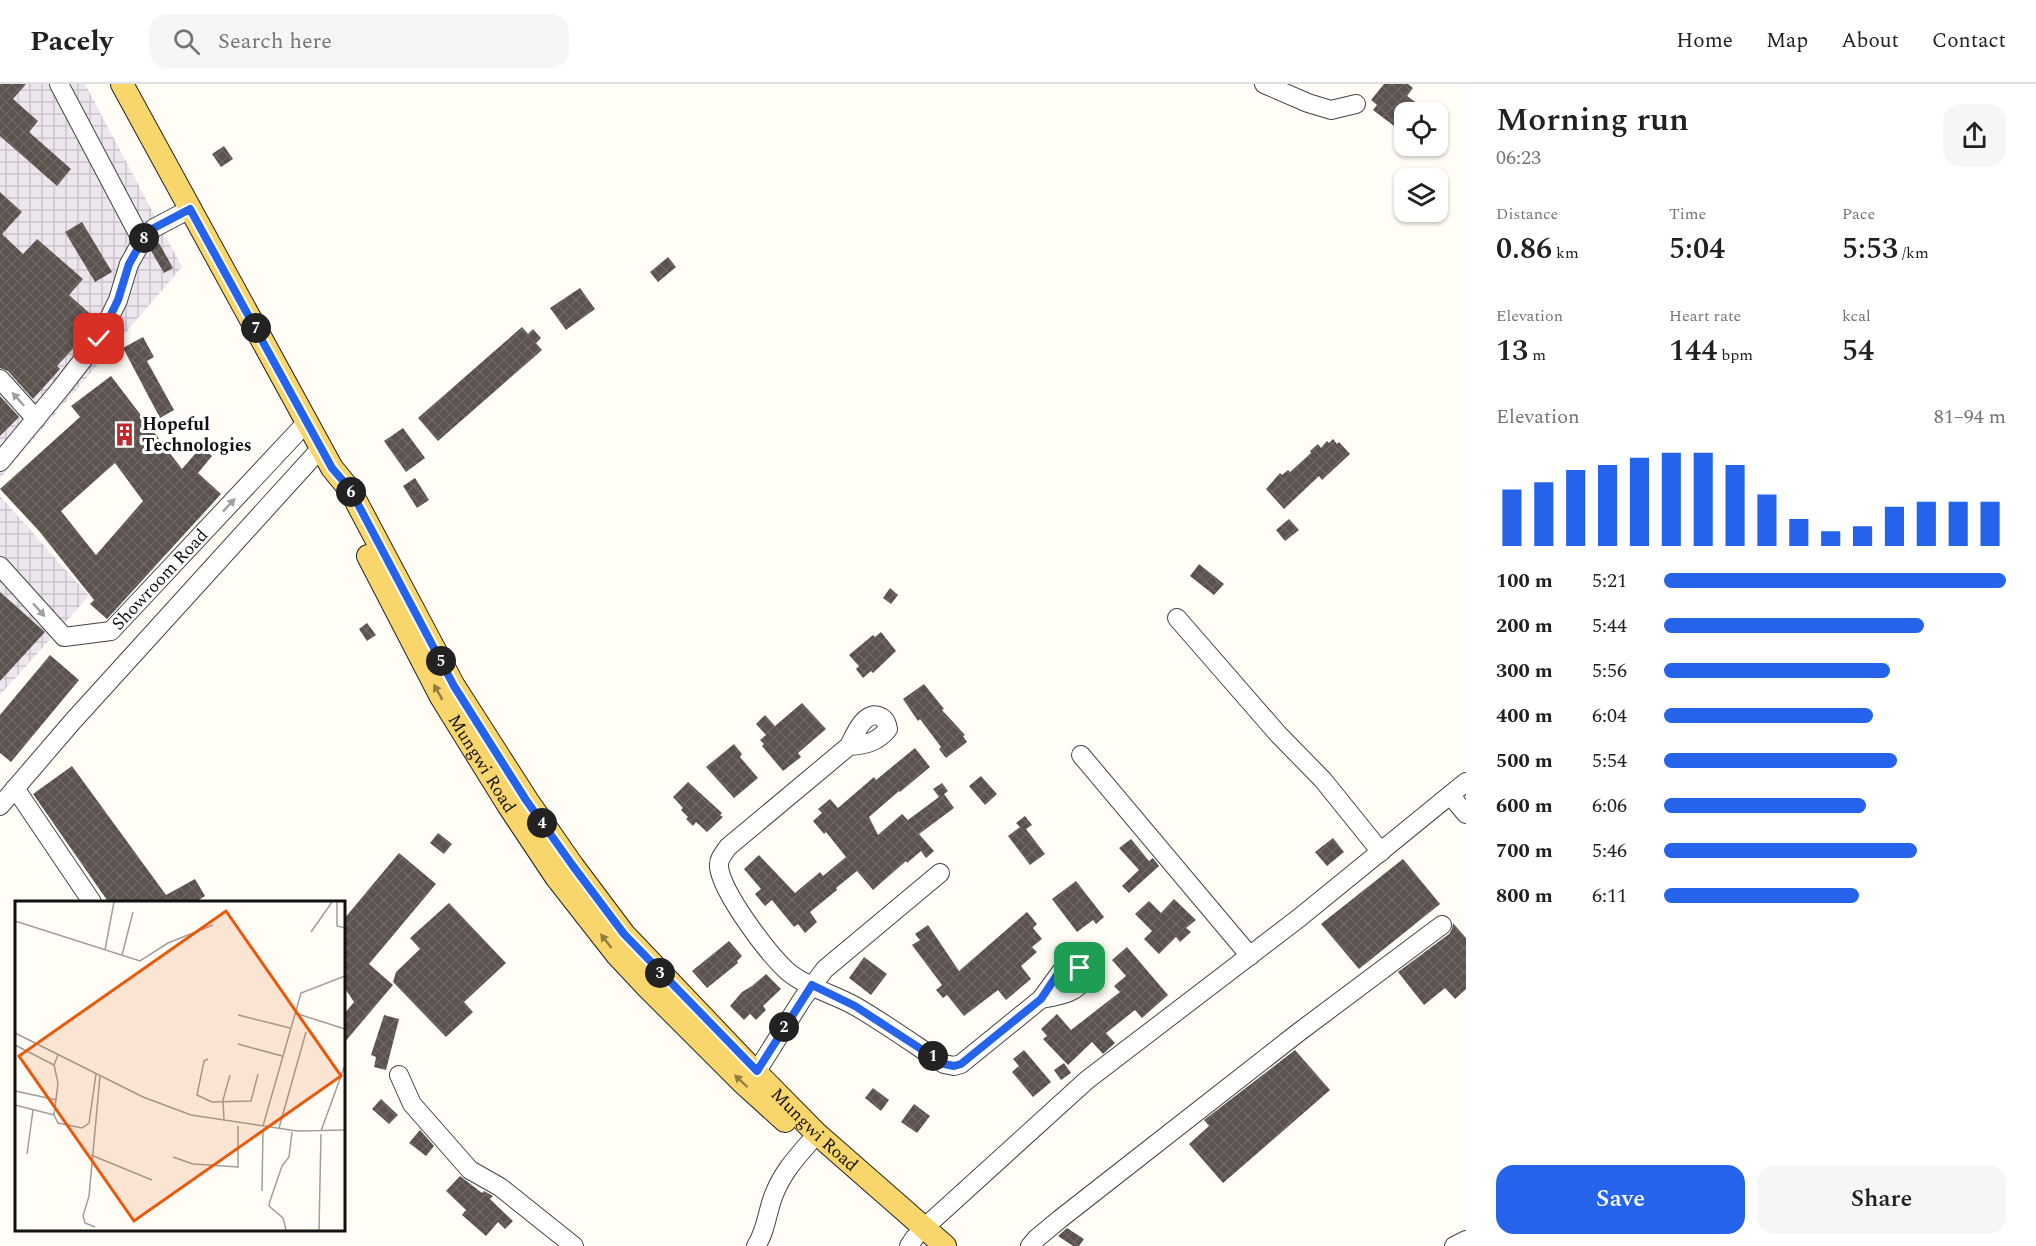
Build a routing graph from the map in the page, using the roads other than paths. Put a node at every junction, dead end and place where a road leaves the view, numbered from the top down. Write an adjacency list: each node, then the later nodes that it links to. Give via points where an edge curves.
1 (59, 84): 6 (street)
2 (122, 84): 5 (main road, Mungwi Road)
3 (1264, 84): 4 (street, via 1331,110)
4 (1356, 104)
5 (190, 209): 6 (street, via 154,228); 9 (main road, Mungwi Road)
6 (142, 241): 8 (street, via 99,339)
7 (0, 379): 8 (street, one-way to 7)
8 (36, 419): 11 (street)
9 (306, 423): 10 (main road, Mungwi Road); 13 (street, Showroom Road, one-way to 9, via 64,638 111,631)
10 (321, 448): 12 (main road, Mungwi Road); 18 (street)
11 (0, 462)
12 (332, 468): 29 (main road, Mungwi Road, via 350,489 454,686 526,800 624,934); 31 (main road, Mungwi Road, one-way to 12, via 647,987 556,877 441,697 337,497)
13 (0, 566)
14 (1177, 618): 22 (street, via 1323,780)
15 (849, 746): 27 (street, via 728,847 720,859 722,879 741,914 786,970)
16 (1081, 755): 26 (street)
17 (1466, 782): 19 (street)
18 (15, 788): 20 (street); 24 (street)
19 (1451, 796): 21 (street); 22 (street)
20 (0, 806)
21 (1466, 814)
22 (1381, 852): 26 (street)
23 (940, 873): 27 (street, via 825,969)
24 (91, 901)
25 (1442, 924): 37 (street)
26 (1250, 956): 32 (street, via 1087,1080)
27 (812, 985): 28 (street, via 855,1006 944,1064 954,1066); 29 (street)
28 (1041, 999)
29 (757, 1071): 32 (main road, Mungwi Road)
30 (399, 1075): 34 (street, via 412,1104 470,1170 500,1187)
31 (809, 1143): 32 (main road, Mungwi Road); 35 (street, via 784,1171)
32 (919, 1239): 36 (main road, Mungwi Road)
33 (1466, 1240): 38 (street)
34 (574, 1246)
35 (756, 1246)
36 (945, 1246)
37 (1030, 1246)
38 (1454, 1246)

